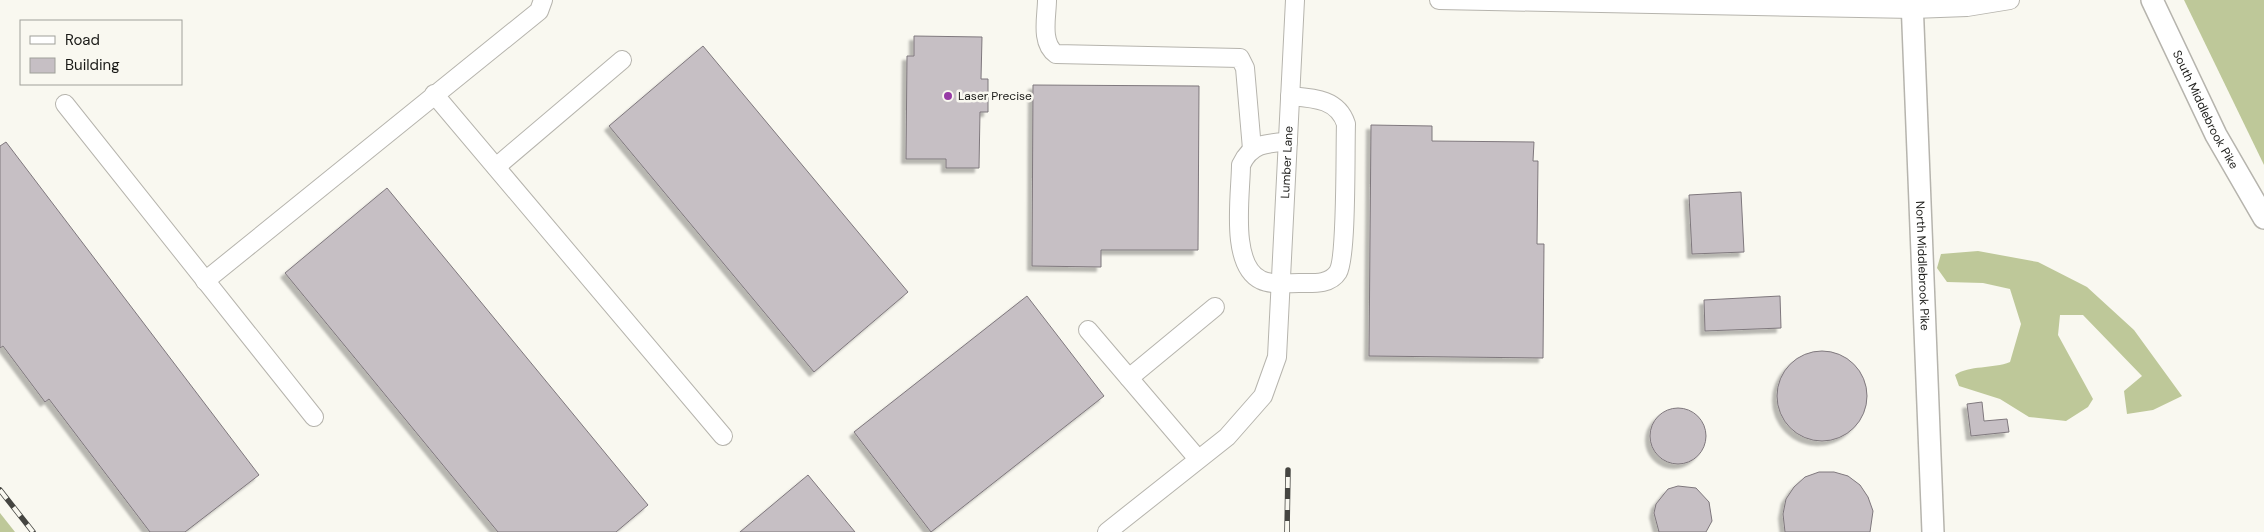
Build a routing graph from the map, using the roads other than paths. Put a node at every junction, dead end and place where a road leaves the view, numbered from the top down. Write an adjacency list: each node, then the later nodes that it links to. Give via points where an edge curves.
1 (543, 0): 9 (street, via 538,11)
2 (1047, 0): 13 (street, via 1046,37 1050,50 1056,54 1240,58 1245,68)
3 (1295, 0): 10 (street, Lumber Lane)
4 (1440, 0): 7 (street)
5 (2152, 0): 15 (main road, South Middlebrook Pike, via 2216,135)
6 (2004, 1): 7 (street, via 1967,7)
7 (1912, 5): 25 (main road, North Middlebrook Pike)
8 (622, 60): 14 (street)
9 (434, 94): 14 (street); 16 (street)
10 (1290, 96): 12 (street, Lumber Lane); 17 (street, via 1324,100 1343,116 1346,124 1343,234 1339,271 1333,278 1323,282)
11 (65, 104): 16 (street)
12 (1288, 142): 13 (street, via 1265,143); 17 (street, Lumber Lane)
13 (1252, 149): 17 (street, via 1241,165 1238,232 1241,248 1252,272 1261,280)
14 (496, 168): 22 (street)
15 (2264, 218)
16 (205, 280): 21 (street)
17 (1282, 283): 23 (street, Lumber Lane, via 1277,357 1264,396 1226,437)
18 (1215, 307): 20 (street)
19 (1088, 330): 20 (street)
20 (1129, 378): 23 (street)
21 (314, 417)
22 (723, 436)
23 (1198, 459): 24 (street, Lumber Lane)
24 (1106, 532)
25 (1932, 532)

